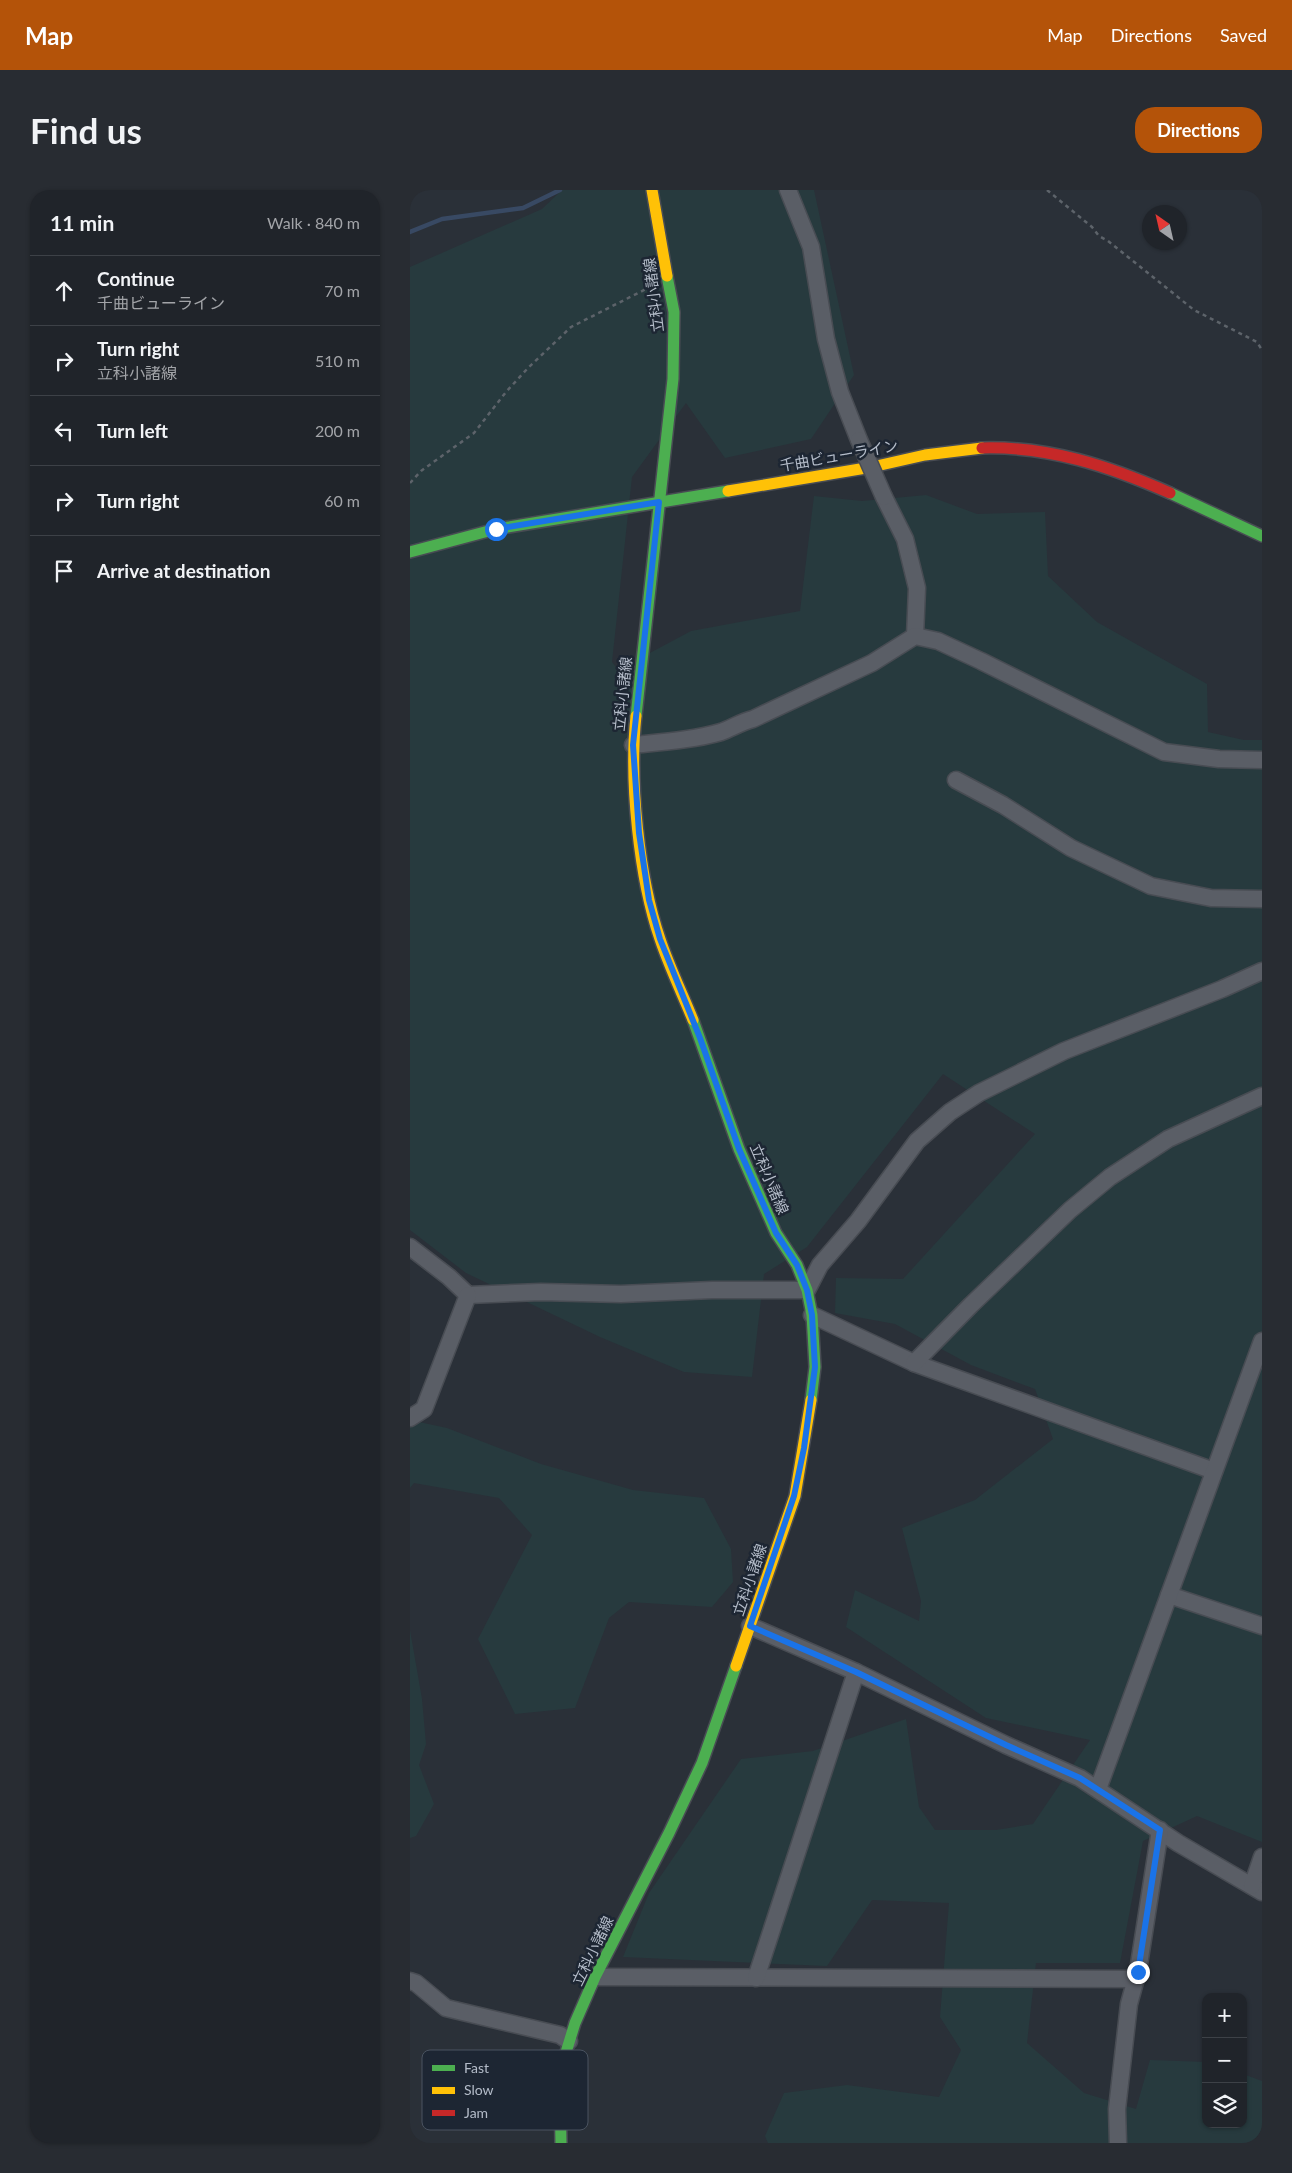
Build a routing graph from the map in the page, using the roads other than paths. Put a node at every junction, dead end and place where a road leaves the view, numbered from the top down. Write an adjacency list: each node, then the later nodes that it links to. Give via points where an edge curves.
1 (652, 190): 3 (main road, 立科小諸線, via 674,312 673,379)
2 (788, 190): 6 (street, bridge, via 811,247 826,339 840,392 905,539 917,588)
3 (659, 502): 4 (main road, 千曲ビューライン, via 872,467 895,460 968,450 1016,448 1093,463); 5 (main road, 千曲ビューライン, via 496,529); 7 (main road, 立科小諸線)
4 (1262, 536)
5 (410, 552)
6 (915, 636): 7 (street, via 872,663 722,732); 8 (street, via 938,641 1164,752 1219,759)
7 (633, 745): 14 (main road, 立科小諸線, via 639,833 649,900 660,939 700,1038 739,1149 776,1233 797,1265)
8 (1262, 760)
9 (956, 780): 10 (street, via 1072,848 1151,886 1210,898)
10 (1262, 899)
11 (1262, 971): 14 (street, via 1064,1051 979,1093 950,1112 917,1141 858,1221 820,1265)
12 (1262, 1096): 18 (street, via 1168,1139 1110,1177 1070,1210)
13 (410, 1247): 15 (street)
14 (807, 1290): 15 (street); 16 (main road, 立科小諸線)
15 (468, 1295): 19 (street, via 424,1408)
16 (812, 1315): 18 (street); 22 (main road, 立科小諸線, via 815,1367 804,1448 796,1487)
17 (1262, 1341): 20 (street)
18 (914, 1363): 20 (street)
19 (410, 1418)
20 (1214, 1471): 21 (street)
21 (1169, 1595): 23 (street); 25 (street)
22 (750, 1626): 24 (street); 29 (main road, 立科小諸線, via 702,1763)
23 (1262, 1626)
24 (856, 1672): 25 (street); 30 (street)
25 (1098, 1789): 26 (street)
26 (1160, 1830): 28 (street); 31 (street)
27 (1262, 1857): 28 (street)
28 (1257, 1889)
29 (595, 1977): 30 (street); 33 (main road, 立科小諸線)
30 (756, 1978): 31 (street)
31 (1136, 1979): 37 (street, via 1129,2004 1117,2109)
32 (410, 1981): 33 (street, via 416,1982 446,2008 560,2035)
33 (569, 2041): 34 (main road, 立科小諸線)
34 (566, 2050)
35 (561, 2130): 36 (main road, 立科小諸線)
36 (561, 2143)
37 (1118, 2143)

